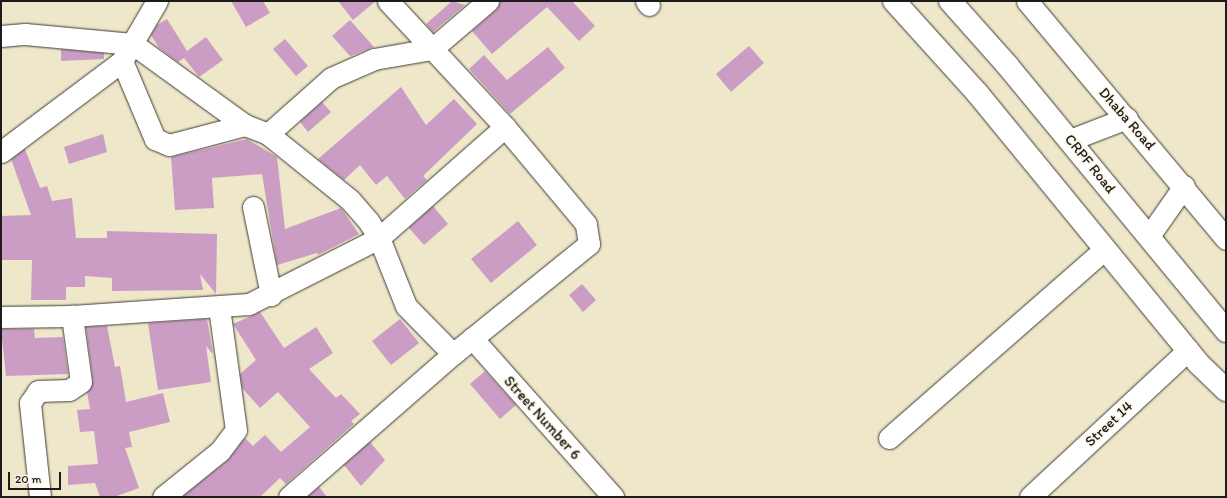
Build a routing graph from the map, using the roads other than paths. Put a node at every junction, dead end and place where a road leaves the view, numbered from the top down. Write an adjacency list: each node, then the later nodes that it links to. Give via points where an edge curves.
1 (157, 1): 9 (street)
2 (388, 1): 8 (street)
3 (488, 1): 8 (street)
4 (894, 1): 21 (street, via 978,94)
5 (950, 1): 14 (street, CRPF Road)
6 (1027, 1): 10 (street, Dhaba Road)
7 (1, 36): 9 (street, via 25,34)
8 (432, 49): 12 (street); 13 (street, via 374,59 346,70)
9 (128, 53): 11 (street); 11 (street, via 160,144 168,146); 15 (street)
10 (1127, 118): 14 (street); 16 (street, Dhaba Road)
11 (245, 125): 13 (street)
12 (505, 127): 19 (street); 27 (street, via 586,224 589,244)
13 (268, 134): 19 (street, via 350,200)
14 (1070, 140): 18 (street, CRPF Road)
15 (1, 152)
16 (1184, 186): 18 (street); 20 (street, Dhaba Road)
17 (253, 207): 22 (street)
18 (1149, 236): 26 (street, CRPF Road)
19 (379, 238): 22 (street); 29 (street, via 406,306)
20 (1226, 239)
21 (1105, 249): 28 (street); 31 (street)
22 (271, 295): 23 (street, via 249,304)
23 (219, 308): 25 (street); 33 (street, via 236,430 220,451)
24 (1, 316): 25 (street)
25 (72, 316): 32 (street, via 81,382 69,390 38,391 30,403)
26 (1226, 331)
27 (472, 338): 29 (street); 35 (street, Street Number 6)
28 (1188, 350): 30 (street); 36 (street, Street 14)
29 (453, 354): 34 (street)
30 (1226, 390)
31 (889, 438)
32 (40, 497)
33 (163, 497)
34 (289, 497)
35 (613, 497)
36 (1030, 497)

